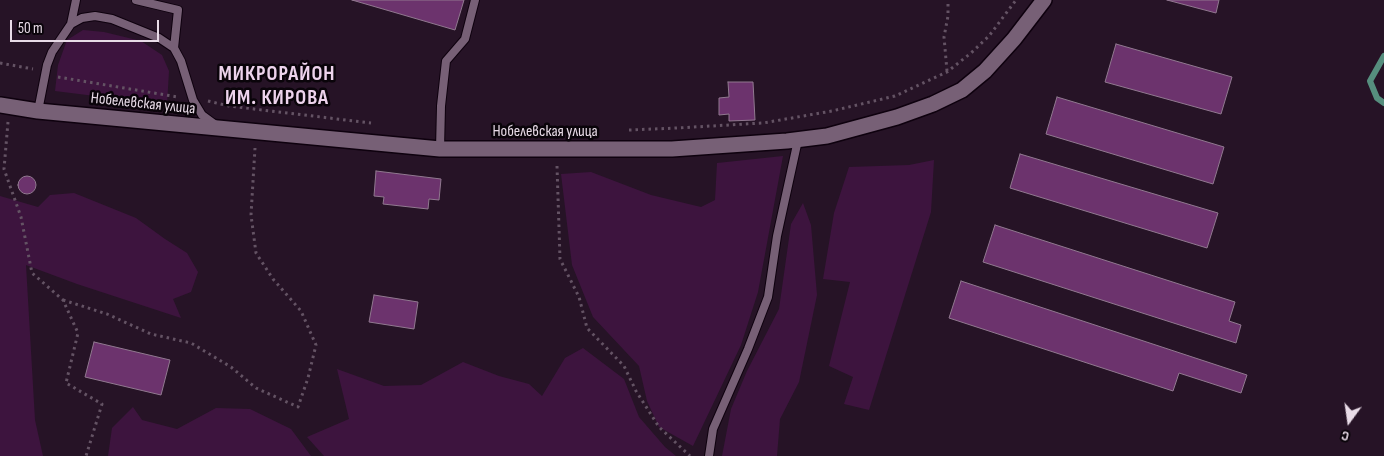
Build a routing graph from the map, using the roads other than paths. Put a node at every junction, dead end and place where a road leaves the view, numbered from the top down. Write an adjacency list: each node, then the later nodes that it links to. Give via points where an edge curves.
1 (76, 0): 5 (lane)
2 (136, 0): 6 (lane, via 178,10)
3 (475, 0): 11 (lane, via 465,40 446,61)
4 (1044, 0): 10 (street, Нобелевская улица, via 985,71 962,90 897,117 827,136)
5 (70, 24): 6 (lane, via 95,16 112,19 159,38); 8 (lane, via 47,65)
6 (174, 48): 9 (lane, via 193,100 202,115)
7 (4, 106): 8 (street, Нобелевская улица)
8 (38, 111): 9 (street, Нобелевская улица)
9 (220, 129): 11 (street, Нобелевская улица)
10 (798, 140): 11 (street, Нобелевская улица, via 672,149); 12 (lane, via 768,297 713,429)
11 (440, 149)
12 (709, 456)

